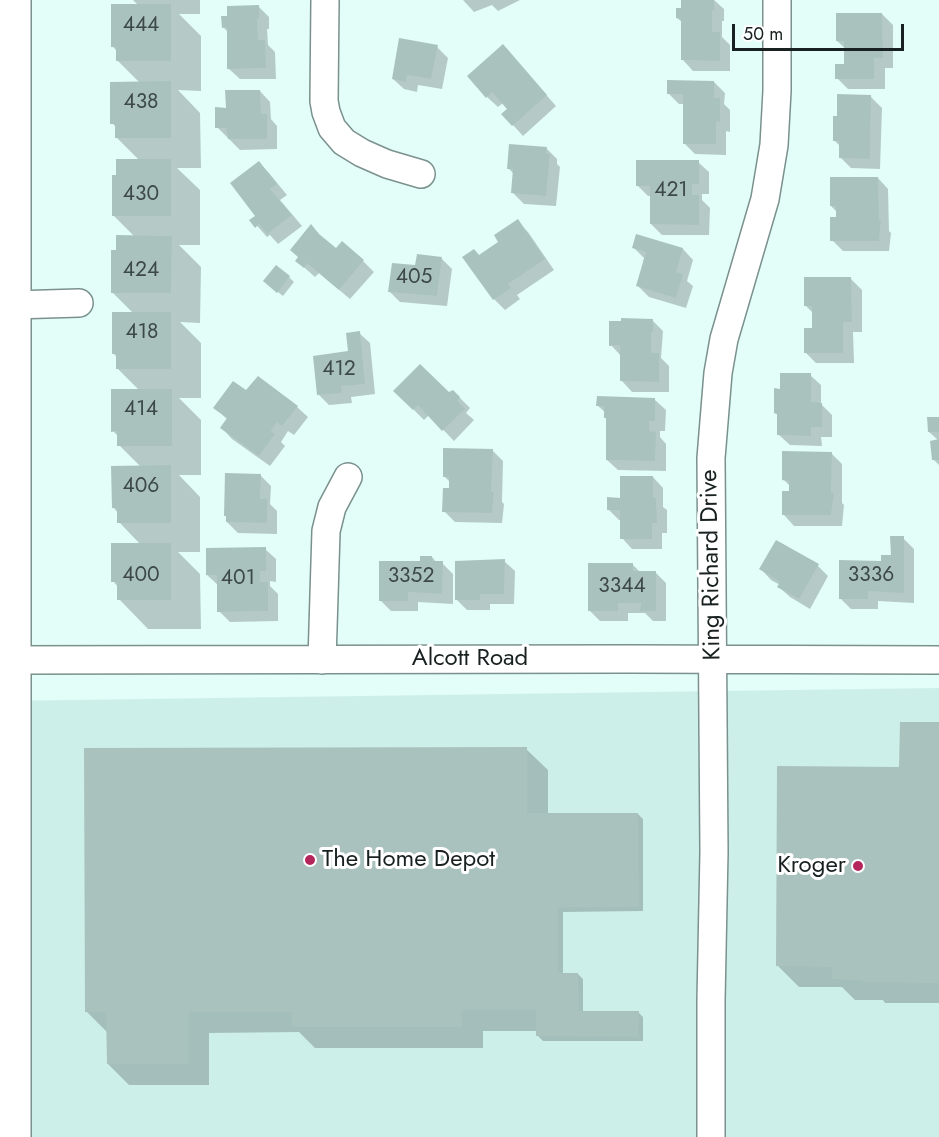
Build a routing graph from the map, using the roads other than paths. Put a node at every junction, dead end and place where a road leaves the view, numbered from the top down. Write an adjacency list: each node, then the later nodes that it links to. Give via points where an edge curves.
1 (14, 0): 6 (street)
2 (326, 0): 4 (street, via 324,101 332,128 344,142 362,153)
3 (777, 0): 10 (street, King Richard Drive, via 774,145 765,199 724,339 718,373 711,458)
4 (421, 174)
5 (79, 303): 6 (street)
6 (14, 304): 8 (street)
7 (348, 477): 9 (street, via 332,507 326,531)
8 (7, 660): 9 (street, Alcott Road); 12 (street)
9 (322, 660): 10 (street, Alcott Road)
10 (713, 660): 11 (street, Alcott Road); 13 (street, King Richard Drive)
11 (939, 660)
12 (14, 1137)
13 (711, 1137)

